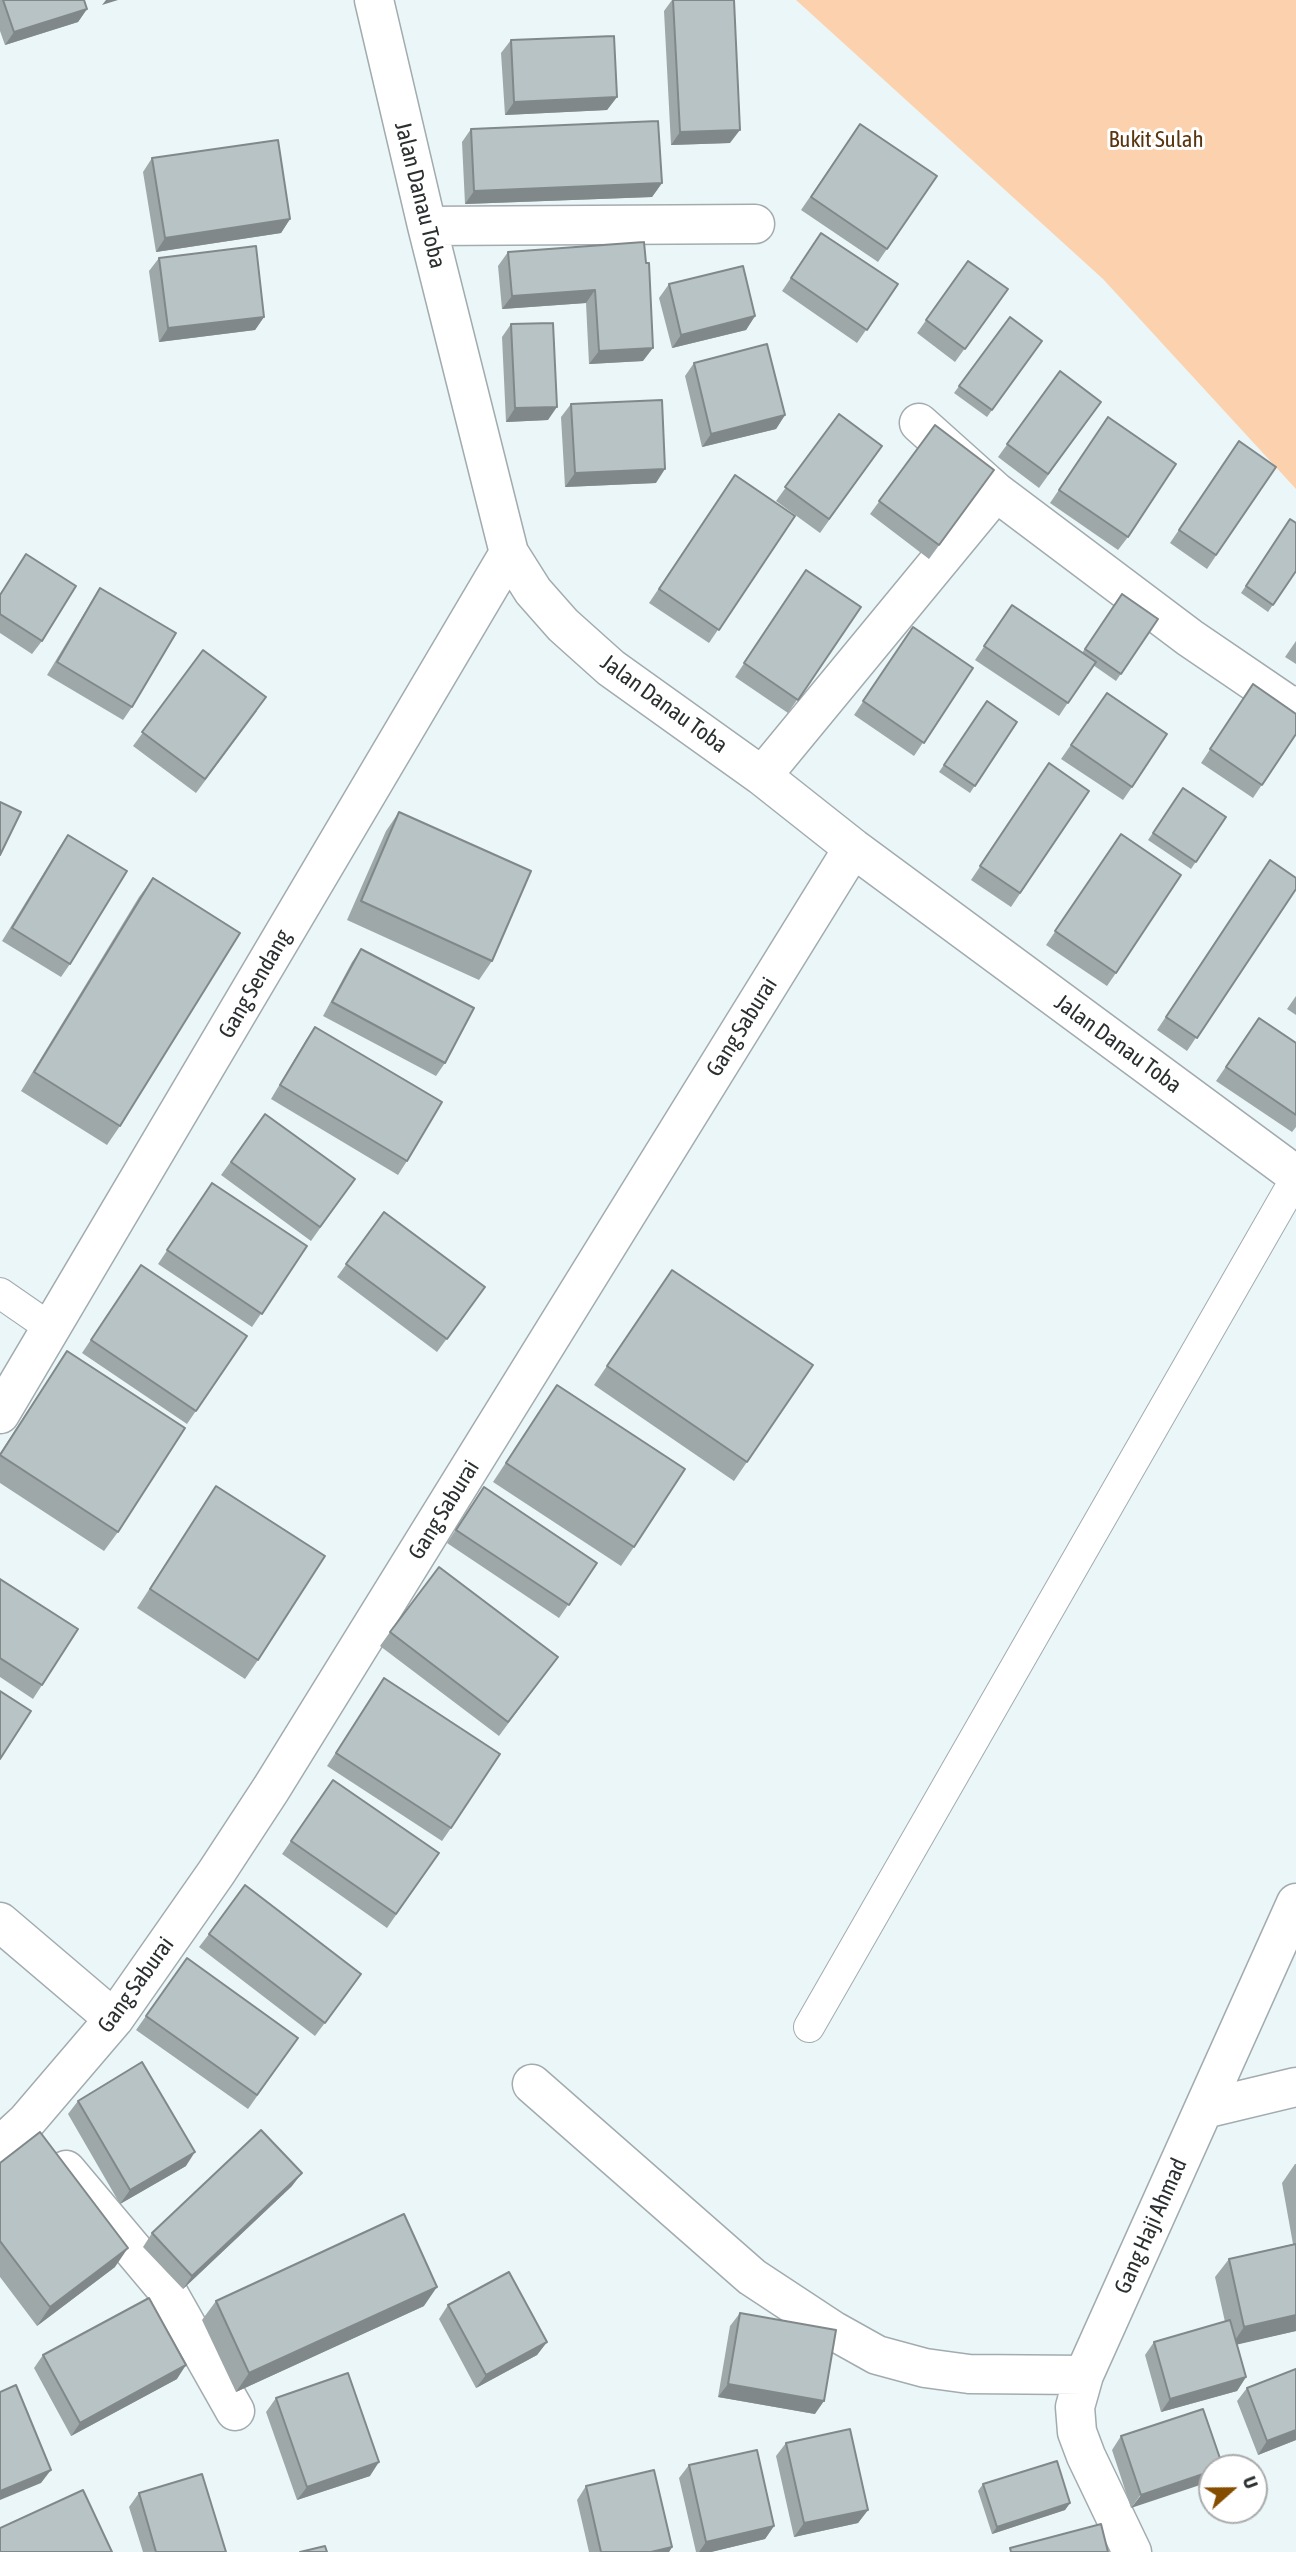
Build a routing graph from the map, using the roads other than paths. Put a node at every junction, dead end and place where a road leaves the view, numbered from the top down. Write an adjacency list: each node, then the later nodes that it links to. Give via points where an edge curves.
1 (374, 0): 3 (street, Jalan Danau Toba)
2 (755, 224): 3 (street)
3 (427, 226): 6 (street, Jalan Danau Toba)
4 (919, 423): 5 (street)
5 (996, 492): 7 (street, via 1189,638); 8 (street)
6 (509, 553): 8 (street, Jalan Danau Toba, via 556,617 611,668); 12 (street, Gang Sendang)
7 (1296, 706)
8 (762, 776): 9 (street, Jalan Danau Toba)
9 (853, 848): 10 (street, Jalan Danau Toba); 16 (street, Gang Saburai, via 271,1789)
10 (1296, 1177): 17 (lane)
11 (0, 1293): 12 (lane)
12 (52, 1329): 13 (street, Gang Sendang)
13 (0, 1414)
14 (1296, 1903): 20 (street, Gang Haji Ahmad)
15 (0, 1922): 16 (street)
16 (114, 2019): 21 (street, Gang Saburai)
17 (809, 2027)
18 (532, 2084): 22 (street, via 752,2277 877,2355 970,2374)
19 (1296, 2087): 20 (street)
20 (1204, 2109): 22 (street, Gang Haji Ahmad)
21 (13, 2134): 23 (street, via 166,2289)
22 (1084, 2375): 24 (street, Gang Haji Ahmad, via 1075,2407 1077,2432)
23 (235, 2411)
24 (1132, 2552)

